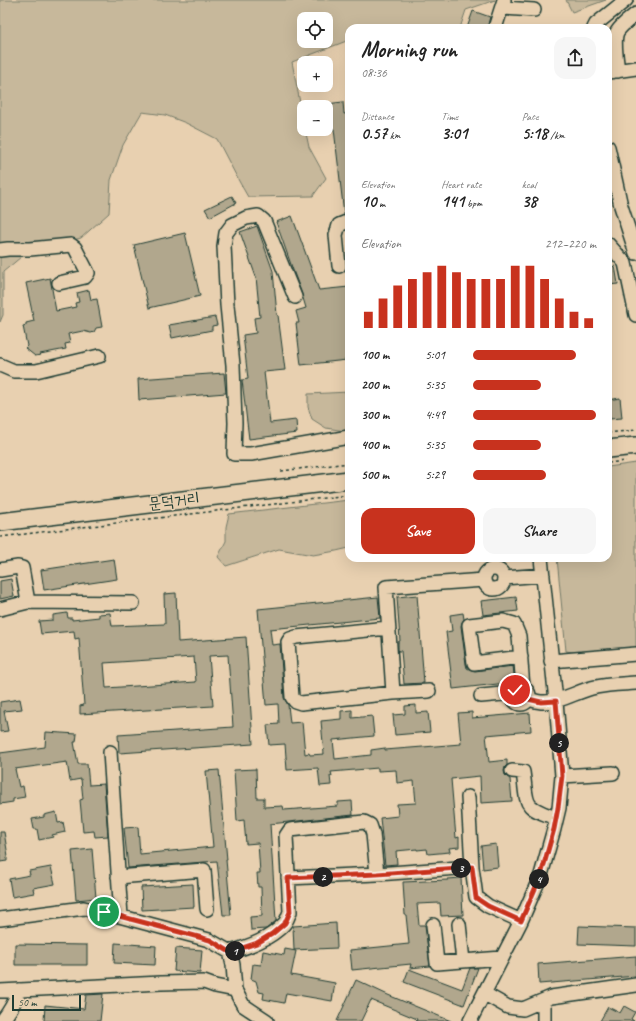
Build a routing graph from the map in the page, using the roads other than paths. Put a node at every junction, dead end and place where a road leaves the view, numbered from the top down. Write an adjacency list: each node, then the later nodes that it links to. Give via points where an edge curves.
1 (626, 0): 6 (street)
2 (503, 4): 3 (street); 5 (street)
3 (534, 10)
4 (636, 14): 8 (street, via 617,32)
5 (496, 24)
6 (596, 24)
7 (636, 68): 8 (street)
8 (613, 71)
9 (612, 164): 13 (street, via 621,206)
10 (345, 222): 14 (street, via 339,224 336,235)
11 (612, 248): 17 (street, via 625,263)
12 (0, 250): 15 (street, via 30,250 71,244 76,248 88,273 85,277)
13 (636, 253)
14 (339, 266)
15 (59, 284)
16 (295, 297): 20 (street, via 264,221 258,216 246,218 232,225 226,233 224,246 233,365 234,454 251,454)
17 (636, 314)
18 (99, 356): 19 (street, via 36,371 14,372)
19 (0, 365)
20 (345, 438)
21 (612, 450): 22 (main road)
22 (632, 453)
23 (345, 480): 24 (main road, 문덕거리)
24 (0, 522)
25 (542, 562): 27 (street)
26 (0, 570): 28 (street, via 22,568)
27 (543, 574): 31 (street, via 504,578 501,572 494,569 488,571 484,580 386,587); 34 (street)
28 (28, 602): 29 (street); 30 (street)
29 (133, 604)
30 (0, 609)
31 (388, 628): 37 (street); 37 (street, via 290,639 288,642 292,697 295,702 300,703)
32 (636, 654): 34 (street)
33 (521, 657): 33 (street, via 519,636 514,624 503,621 469,625 474,663); 38 (street)
34 (551, 661): 40 (street)
35 (636, 683): 40 (street, via 596,687)
36 (429, 691): 37 (street)
37 (393, 693)
38 (522, 693): 39 (street); 40 (street, via 541,702)
39 (481, 696)
40 (556, 701): 44 (street)
41 (110, 752): 49 (street)
42 (520, 768): 46 (street, via 527,802 532,808)
43 (613, 773): 44 (street)
44 (562, 776): 46 (street)
45 (468, 797): 47 (street)
46 (556, 818): 54 (street, via 541,875)
47 (472, 867): 48 (street); 54 (street, via 476,898)
48 (377, 874): 50 (street); 50 (street, via 373,834 370,825 364,822 290,830 286,836)
49 (118, 876): 51 (street, via 204,870); 52 (street)
50 (288, 878): 57 (street, via 290,912 285,923 257,943)
51 (207, 909)
52 (121, 916): 53 (street, via 84,908); 57 (street, via 210,940)
53 (0, 918)
54 (521, 921): 58 (street)
55 (459, 924): 59 (street)
56 (433, 925): 59 (street, via 437,963)
57 (230, 952): 62 (street)
58 (502, 958): 59 (street); 64 (street)
59 (463, 961)
60 (636, 985): 65 (street)
61 (19, 990): 62 (street, via 204,982); 63 (street); 66 (street, via 16,1001)
62 (235, 990): 67 (street, via 243,1005)
63 (0, 991)
64 (485, 994): 65 (street, via 508,1007 523,1009); 68 (street)
65 (544, 1000): 69 (street)
66 (2, 1021)
67 (267, 1021)
68 (470, 1021)
69 (544, 1021)

